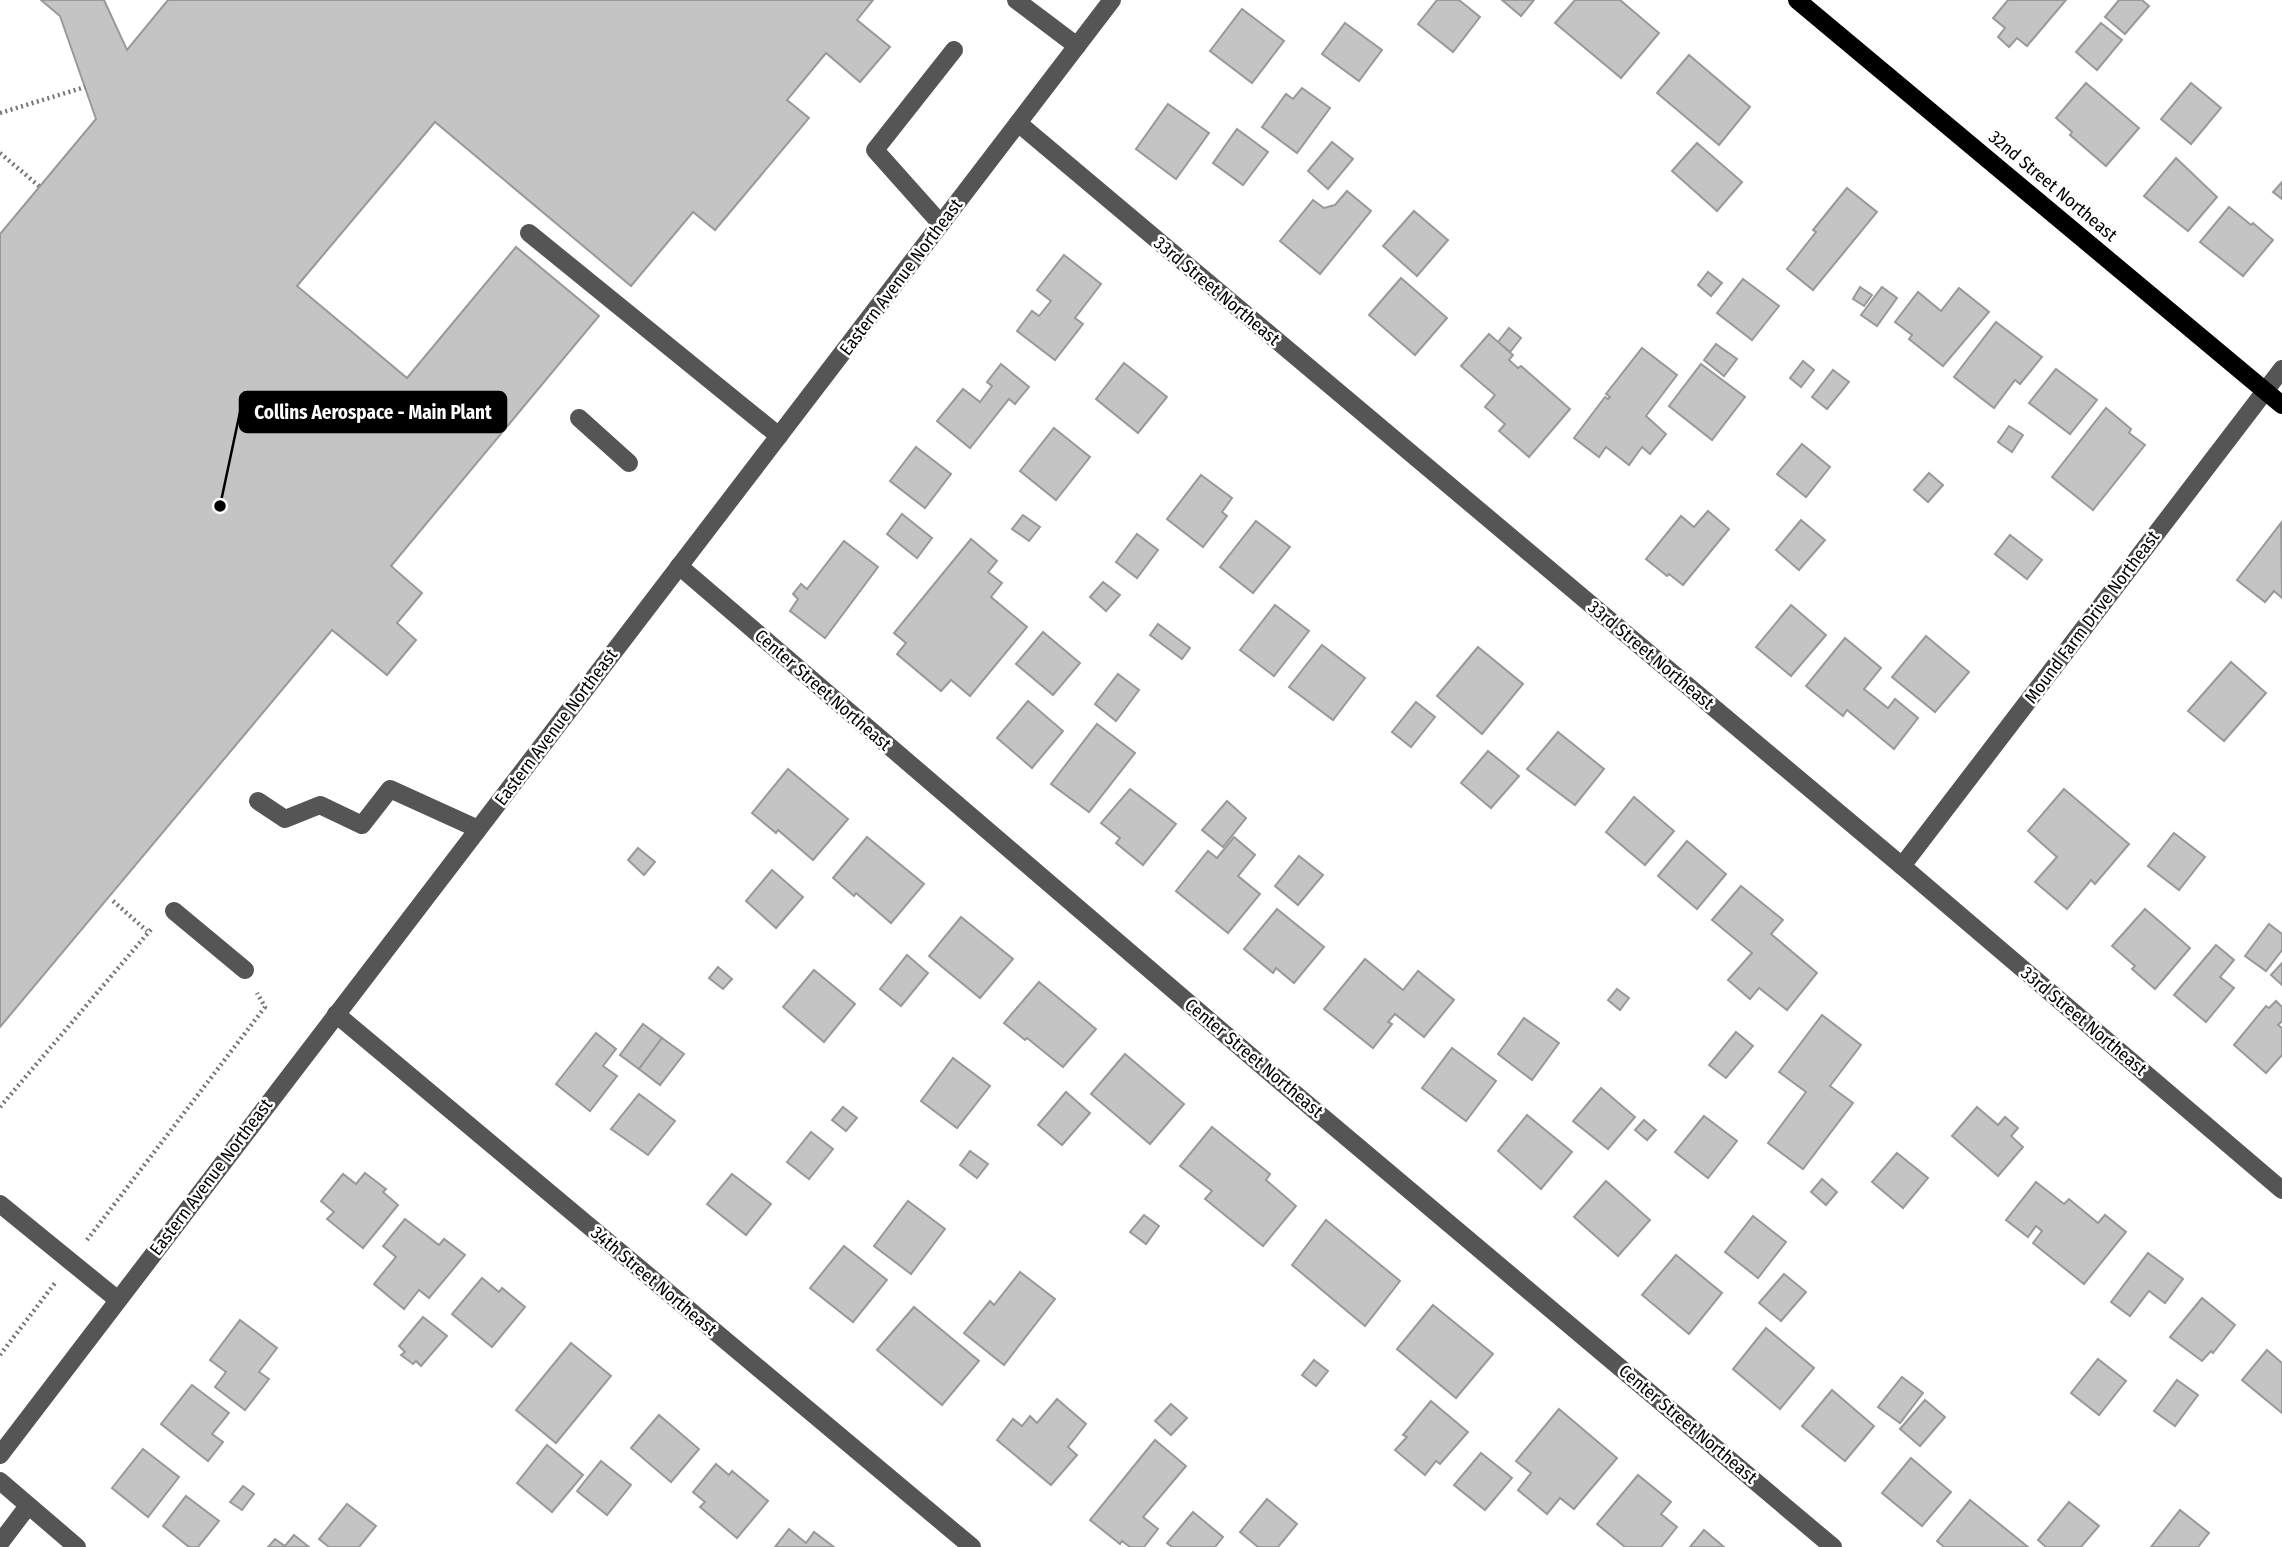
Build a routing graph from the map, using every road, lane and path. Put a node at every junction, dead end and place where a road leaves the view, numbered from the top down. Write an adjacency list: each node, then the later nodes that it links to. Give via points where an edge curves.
1 (1016, 0): 4 (street)
2 (1112, 0): 4 (street, Eastern Avenue Northeast)
3 (1797, 0): 14 (main road, 32nd Street Northeast)
4 (1077, 46): 8 (street, Eastern Avenue Northeast)
5 (954, 50): 11 (street, via 875,150)
6 (85, 87): 7 (path)
7 (0, 113)
8 (1018, 123): 11 (street, Eastern Avenue Northeast); 22 (street, 33rd Street Northeast)
9 (0, 153): 10 (path)
10 (39, 187)
11 (941, 224): 17 (street, Eastern Avenue Northeast)
12 (529, 233): 17 (street)
13 (2282, 369): 14 (street, Mound Farm Drive Northeast)
14 (2265, 391): 15 (main road, 32nd Street Northeast); 22 (street, Mound Farm Drive Northeast)
15 (2282, 405)
16 (579, 418): 18 (street)
17 (779, 436): 19 (street, Eastern Avenue Northeast)
18 (629, 463)
19 (679, 566): 21 (street, Eastern Avenue Northeast); 40 (street, Center Street Northeast)
20 (258, 801): 21 (street, via 285,819 320,805 362,825 390,789)
21 (478, 829): 27 (street, Eastern Avenue Northeast)
22 (1902, 866): 29 (street, 33rd Street Northeast)
23 (113, 901): 25 (path)
24 (174, 911): 25 (path); 26 (street)
25 (148, 931): 28 (path)
26 (245, 970): 31 (path, via 265,1007)
27 (336, 1014): 32 (street, Eastern Avenue Northeast); 39 (street, 34th Street Northeast)
28 (0, 1107)
29 (2282, 1190)
30 (0, 1204): 31 (street)
31 (71, 1262): 32 (street); 33 (path)
32 (118, 1300): 34 (street, Eastern Avenue Northeast)
33 (0, 1355)
34 (0, 1455)
35 (0, 1481): 36 (street)
36 (28, 1506): 37 (street); 38 (street)
37 (0, 1543)
38 (78, 1547)
39 (972, 1547)
40 (1833, 1547)

